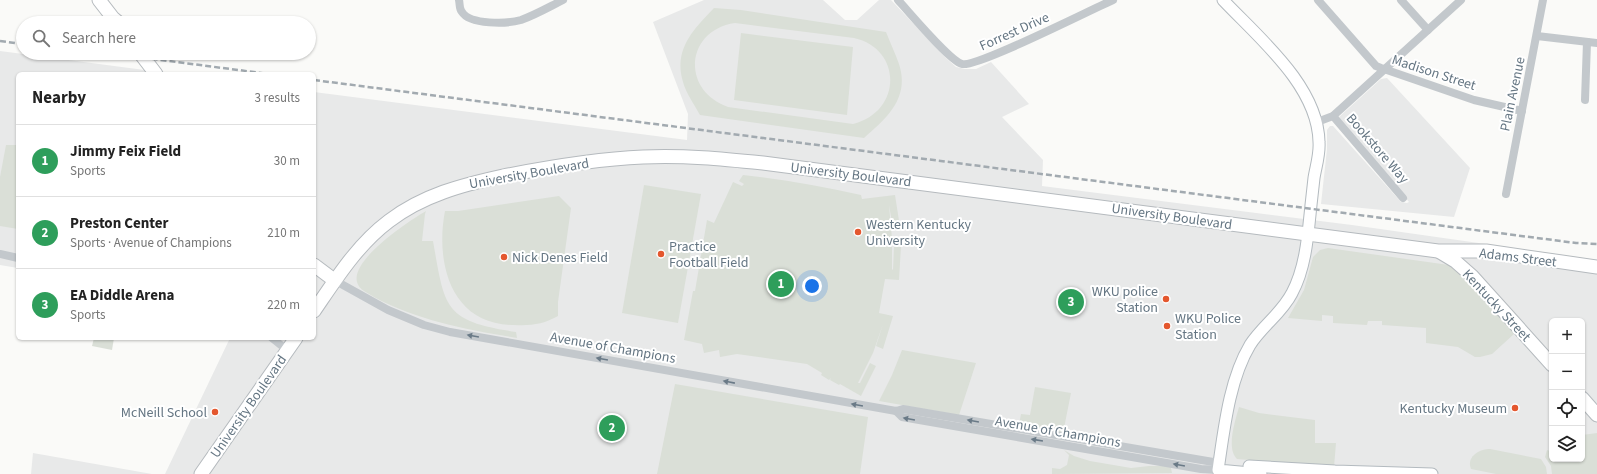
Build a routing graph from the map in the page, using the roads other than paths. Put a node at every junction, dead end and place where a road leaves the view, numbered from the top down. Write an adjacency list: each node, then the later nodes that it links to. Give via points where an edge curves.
1 (99, 0): 12 (main road)
2 (108, 0): 13 (main road)
3 (563, 0): 11 (street, via 521,20 503,22 473,20 462,13)
4 (898, 0): 5 (street, Forrest Drive, via 949,54 959,63 968,64)
5 (1113, 0)
6 (1223, 0): 24 (street, via 1298,82)
7 (1318, 0): 19 (street, Madison Street, via 1376,66)
8 (1401, 0): 14 (street)
9 (1461, 0): 14 (street)
10 (1543, 0): 15 (street, Plain Avenue)
11 (460, 3)
12 (111, 16)
13 (117, 16)
14 (1428, 30): 19 (street)
15 (1538, 36): 16 (street); 22 (street, Plain Avenue)
16 (1587, 42): 17 (street); 21 (street)
17 (1597, 43)
18 (145, 60): 20 (main road)
19 (1384, 70): 22 (street, Madison Street, via 1474,100); 23 (street)
20 (154, 72)
21 (1585, 100)
22 (1522, 112): 25 (street, Plain Avenue)
23 (1333, 116): 24 (street); 26 (street, Bookstore Way)
24 (1317, 122): 27 (street, via 1319,149)
25 (1506, 194)
26 (1403, 198)
27 (1308, 234): 28 (main road, University Boulevard); 33 (main road, University Boulevard, via 764,163 697,157 636,157 535,170 469,184 437,194 410,207 380,228); 41 (street, via 1300,274 1292,294 1244,355 1230,403)
28 (1438, 251): 32 (main road, Adams Street, via 1486,251); 38 (main road, Kentucky Street, via 1455,261 1472,276)
29 (0, 254): 30 (street)
30 (16, 258)
31 (316, 266): 33 (main road)
32 (1597, 267)
33 (334, 280): 34 (main road, University Boulevard); 41 (street, Avenue of Champions, one-way to 33, via 1201,469 902,417 896,412 450,332 424,325 388,310)
34 (316, 308)
35 (274, 340): 37 (street)
36 (294, 340): 37 (main road, University Boulevard)
37 (287, 350): 42 (main road, University Boulevard)
38 (1549, 362)
39 (1585, 401): 40 (main road)
40 (1597, 415)
41 (1218, 466): 43 (street); 44 (street)
42 (200, 474)
43 (1261, 474)
44 (1432, 474)

